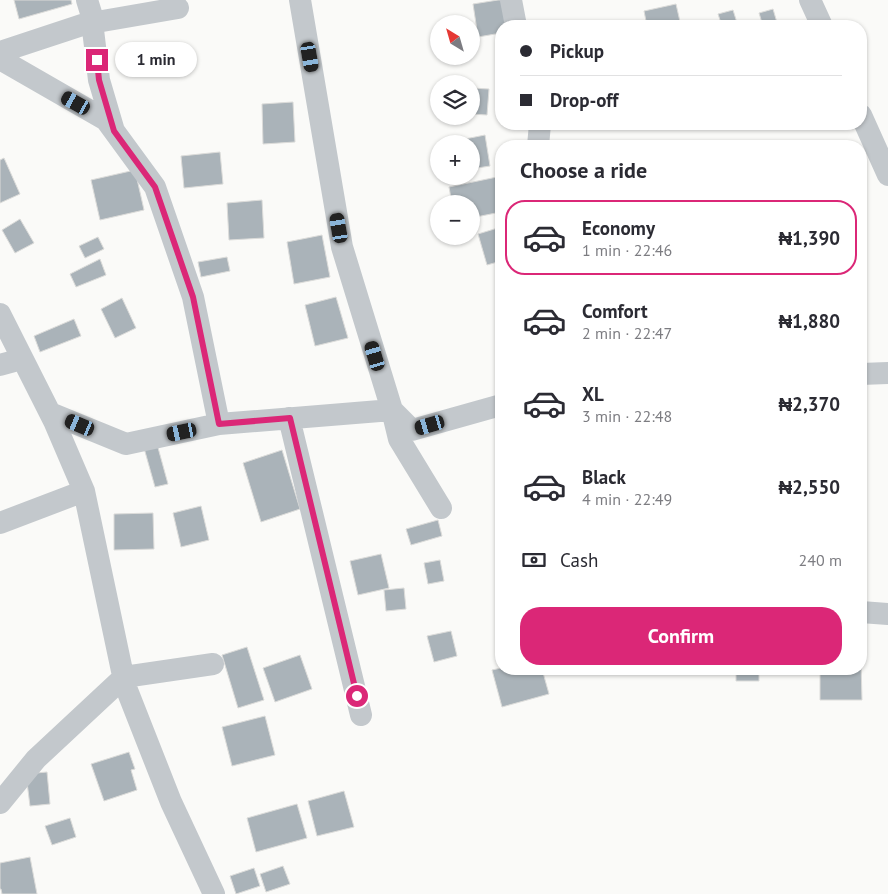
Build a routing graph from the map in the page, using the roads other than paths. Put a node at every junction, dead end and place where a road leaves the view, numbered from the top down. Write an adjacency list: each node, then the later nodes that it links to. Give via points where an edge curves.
1 (87, 0): 8 (street)
2 (300, 0): 20 (street, via 342,248)
3 (510, 0): 6 (street)
4 (810, 0): 7 (street)
5 (178, 8): 8 (street)
6 (515, 20)
7 (819, 20)
8 (92, 22): 9 (street); 12 (street, via 99,80)
9 (0, 52)
10 (0, 59): 12 (street, via 106,120)
11 (867, 128): 13 (street)
12 (114, 131): 23 (street, via 155,187 193,297)
13 (888, 175)
14 (0, 314): 15 (street)
15 (22, 358): 16 (street); 21 (street)
16 (0, 365)
17 (888, 373): 18 (street)
18 (867, 374)
19 (495, 407): 20 (street, via 412,430)
20 (392, 410): 22 (street); 25 (street, via 399,438)
21 (50, 413): 23 (street, via 126,444); 24 (street)
22 (290, 418): 23 (street); 31 (street)
23 (219, 424)
24 (84, 491): 26 (street); 30 (street)
25 (441, 508)
26 (0, 523)
27 (867, 612): 28 (street)
28 (888, 614)
29 (213, 664): 30 (street)
30 (124, 677): 32 (street, via 36,760); 33 (street, via 171,802)
31 (361, 715)
32 (0, 803)
33 (214, 894)

